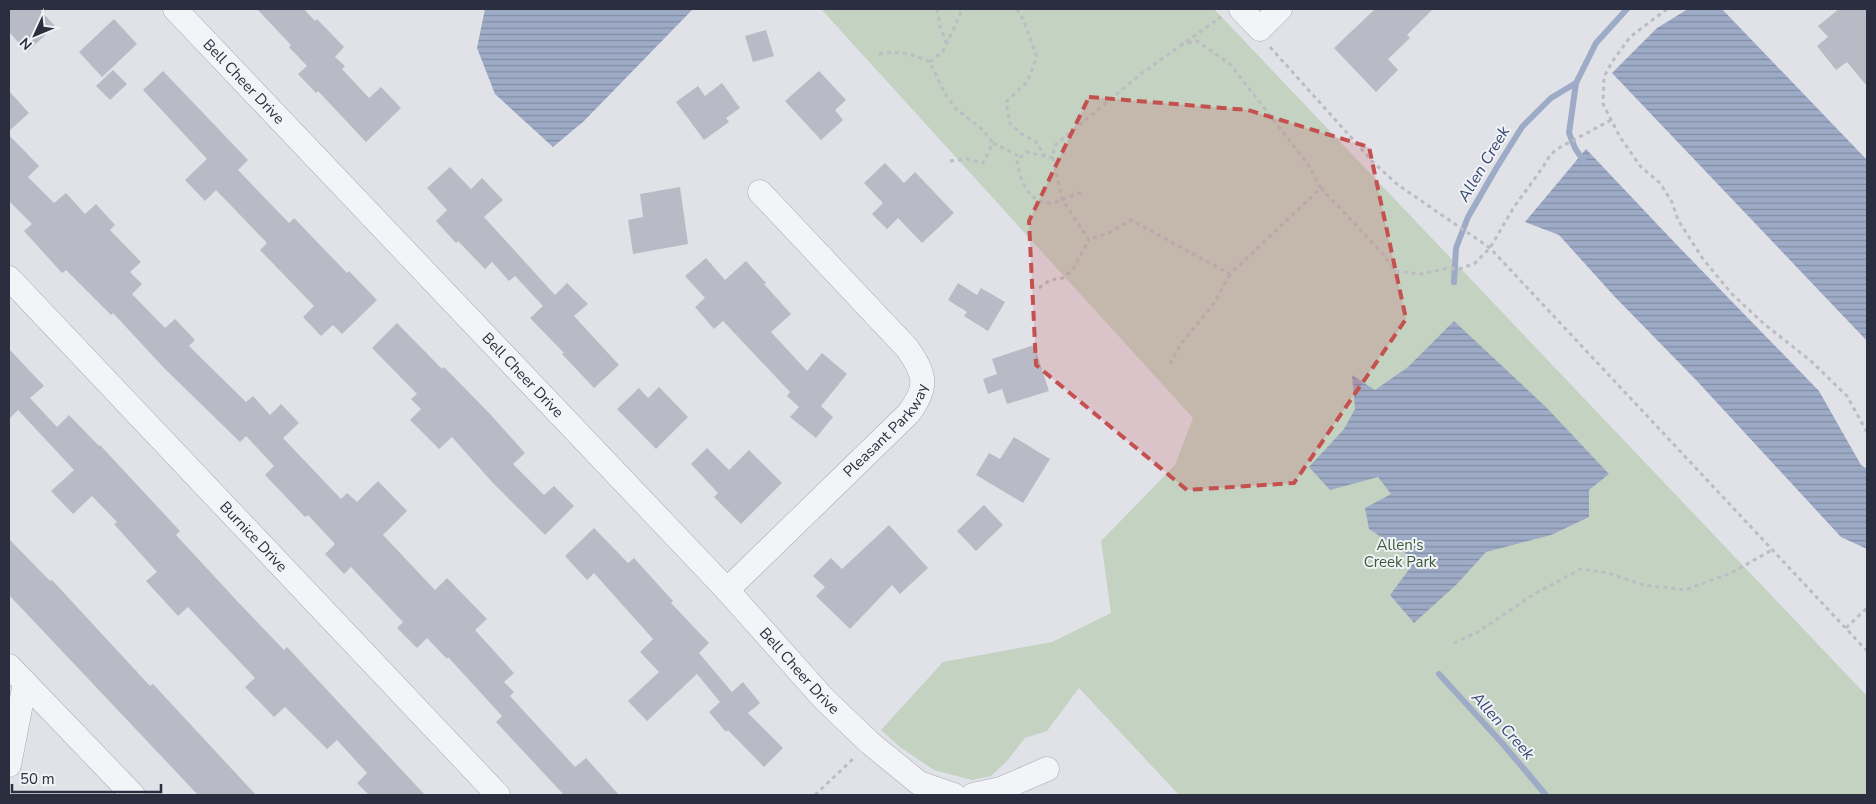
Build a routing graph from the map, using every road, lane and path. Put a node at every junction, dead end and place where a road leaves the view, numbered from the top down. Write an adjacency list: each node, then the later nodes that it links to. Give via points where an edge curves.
1 (175, 9): 31 (street, Bell Cheer Drive)
2 (937, 9): 9 (path)
3 (962, 9): 9 (path)
4 (1017, 9): 15 (path, via 1037,57 1027,82 1006,102 1010,123 1035,141)
5 (1280, 9): 8 (street)
6 (1667, 9): 13 (path, via 1630,37 1604,77 1603,104)
7 (1233, 11): 8 (street); 10 (path)
8 (1260, 29): 24 (path, via 1263,42 1374,163 1398,185)
9 (946, 42): 12 (path, via 943,51)
10 (1180, 45): 17 (path, via 1054,146); 19 (path, via 1198,41 1230,64 1307,163)
11 (879, 54): 12 (path, via 903,52)
12 (930, 62): 14 (path, via 955,108 983,130)
13 (1612, 120): 24 (path, via 1550,155); 29 (path, via 1641,167 1660,184 1672,202 1678,220 1703,259 1732,294 1812,361 1846,396)
14 (993, 143): 16 (path); 18 (path, via 983,163 967,159)
15 (1045, 156): 16 (path, via 1026,152); 17 (path)
16 (1021, 157): 22 (path, via 1017,160 1019,174 1028,191 1038,200 1050,203)
17 (1053, 158): 22 (path)
18 (950, 161)
19 (1321, 188): 24 (path, via 1395,271 1421,274 1460,269 1476,263); 25 (path)
20 (760, 192): 31 (street, Pleasant Parkway, via 907,348 924,380 919,400 909,413)
21 (1082, 192): 22 (path)
22 (1062, 199): 23 (path)
23 (1089, 240): 25 (path, via 1112,232 1131,220); 27 (path, via 1073,269)
24 (1490, 248): 30 (path)
25 (1230, 274): 28 (path, via 1215,302 1181,344)
26 (9, 278): 42 (street, Burnice Drive)
27 (1039, 288)
28 (1170, 364)
29 (1867, 432)
30 (1772, 550): 33 (path); 34 (path, via 1732,572 1685,590 1644,585 1608,573 1581,569)
31 (727, 590): 38 (street, Bell Cheer Drive)
32 (1867, 608): 33 (path)
33 (1846, 628): 35 (path)
34 (1454, 643)
35 (1867, 651)
36 (9, 666): 37 (street)
37 (25, 683): 39 (street); 41 (street)
38 (870, 744): 43 (path); 44 (street, Bell Cheer Drive, via 919,783)
39 (9, 765)
40 (1047, 769): 45 (street, via 1001,789)
41 (133, 795)
42 (498, 795)
43 (814, 795)
44 (954, 795)
45 (973, 795)

